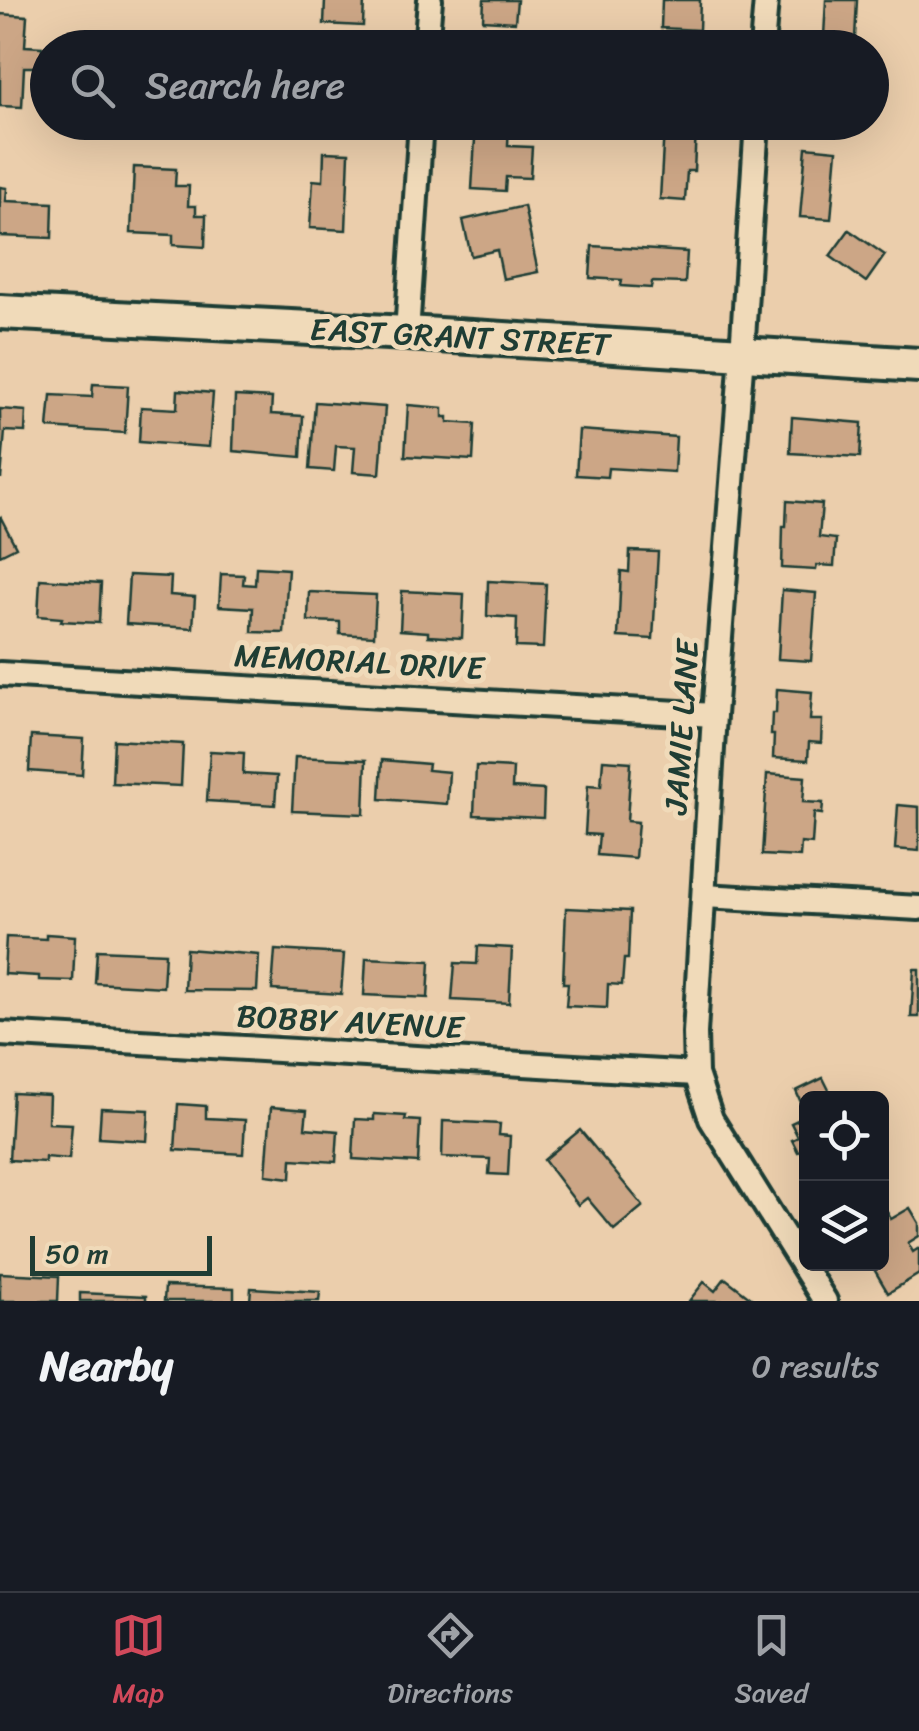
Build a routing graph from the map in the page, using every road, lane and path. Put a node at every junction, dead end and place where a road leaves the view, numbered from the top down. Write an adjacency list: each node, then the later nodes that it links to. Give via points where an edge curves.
1 (430, 0): 3 (street)
2 (766, 0): 4 (street)
3 (428, 30)
4 (764, 30)
5 (420, 140): 8 (street)
6 (757, 140): 9 (street, JAMIE LANE)
7 (0, 312): 8 (main road, EAST GRANT STREET)
8 (407, 333): 9 (main road, EAST GRANT STREET)
9 (742, 354): 10 (main road, EAST GRANT STREET); 12 (street, JAMIE LANE)
10 (919, 365)
11 (0, 674): 12 (street, MEMORIAL DRIVE)
12 (714, 715): 13 (street, JAMIE LANE)
13 (704, 896): 14 (street); 16 (street, JAMIE LANE)
14 (919, 908)
15 (0, 1034): 16 (street, BOBBY AVENUE)
16 (696, 1074): 17 (street, JAMIE LANE, via 711,1119)
17 (825, 1301)

